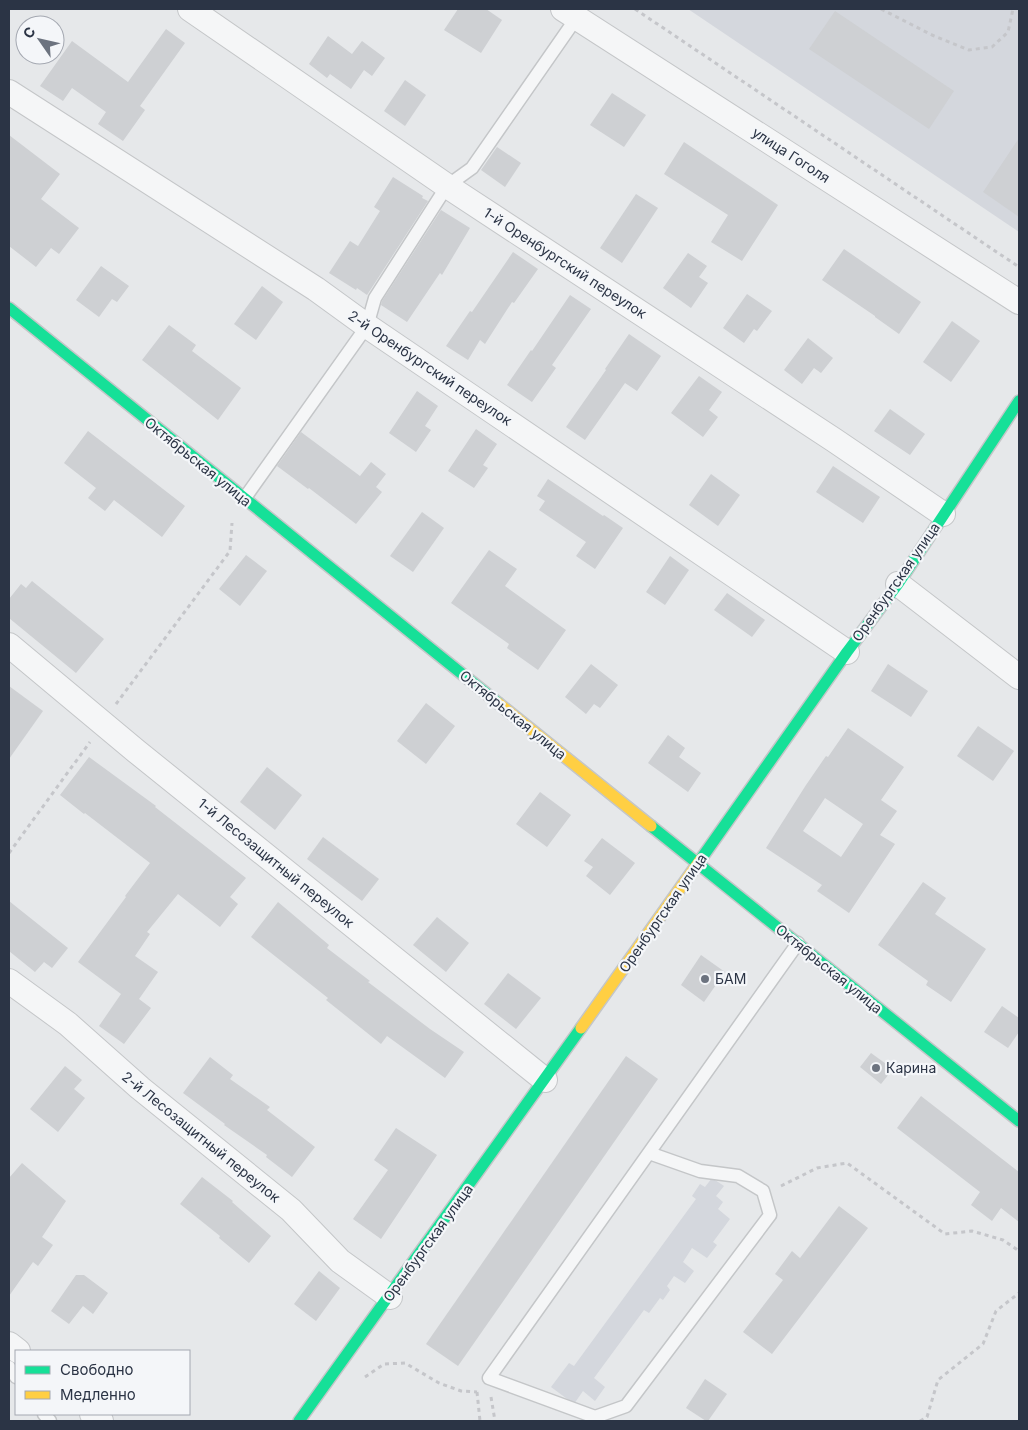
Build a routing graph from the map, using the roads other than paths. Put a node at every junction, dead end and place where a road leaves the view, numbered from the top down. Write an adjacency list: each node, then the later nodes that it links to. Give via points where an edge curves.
1 (190, 9): 4 (street, 1-й Оренбургский переулок)
2 (570, 13): 4 (lane, via 472,168); 5 (street, улица Гоголя)
3 (9, 92): 7 (street, 2-й Оренбургский переулок, via 316,289)
4 (447, 186): 7 (lane, via 375,298); 10 (street, 1-й Оренбургский переулок)
5 (1019, 302)
6 (9, 308): 9 (street, Октябрьская улица)
7 (367, 326): 9 (lane); 13 (street, 2-й Оренбургский переулок)
8 (1019, 401): 10 (street, Оренбургская улица)
9 (244, 500): 15 (street, Октябрьская улица)
10 (943, 514): 11 (street, Оренбургская улица)
11 (898, 584): 13 (street, Оренбургская улица); 14 (street)
12 (9, 645): 18 (street, 1-й Лесозащитный переулок)
13 (847, 652): 15 (street, Оренбургская улица)
14 (1019, 677)
15 (698, 863): 16 (street, Октябрьская улица); 18 (street, Оренбургская улица)
16 (798, 944): 19 (street, Октябрьская улица); 20 (lane)
17 (9, 981): 21 (street, 2-й Лесозащитный переулок, via 68,1024 140,1088 291,1210 340,1261)
18 (545, 1080): 21 (street, Оренбургская улица)
19 (1019, 1121)
20 (649, 1153): 20 (lane, via 488,1378 595,1417 626,1406 770,1215 763,1191 738,1176 700,1171)
21 (390, 1297): 22 (street, Оренбургская улица)
22 (299, 1421)

